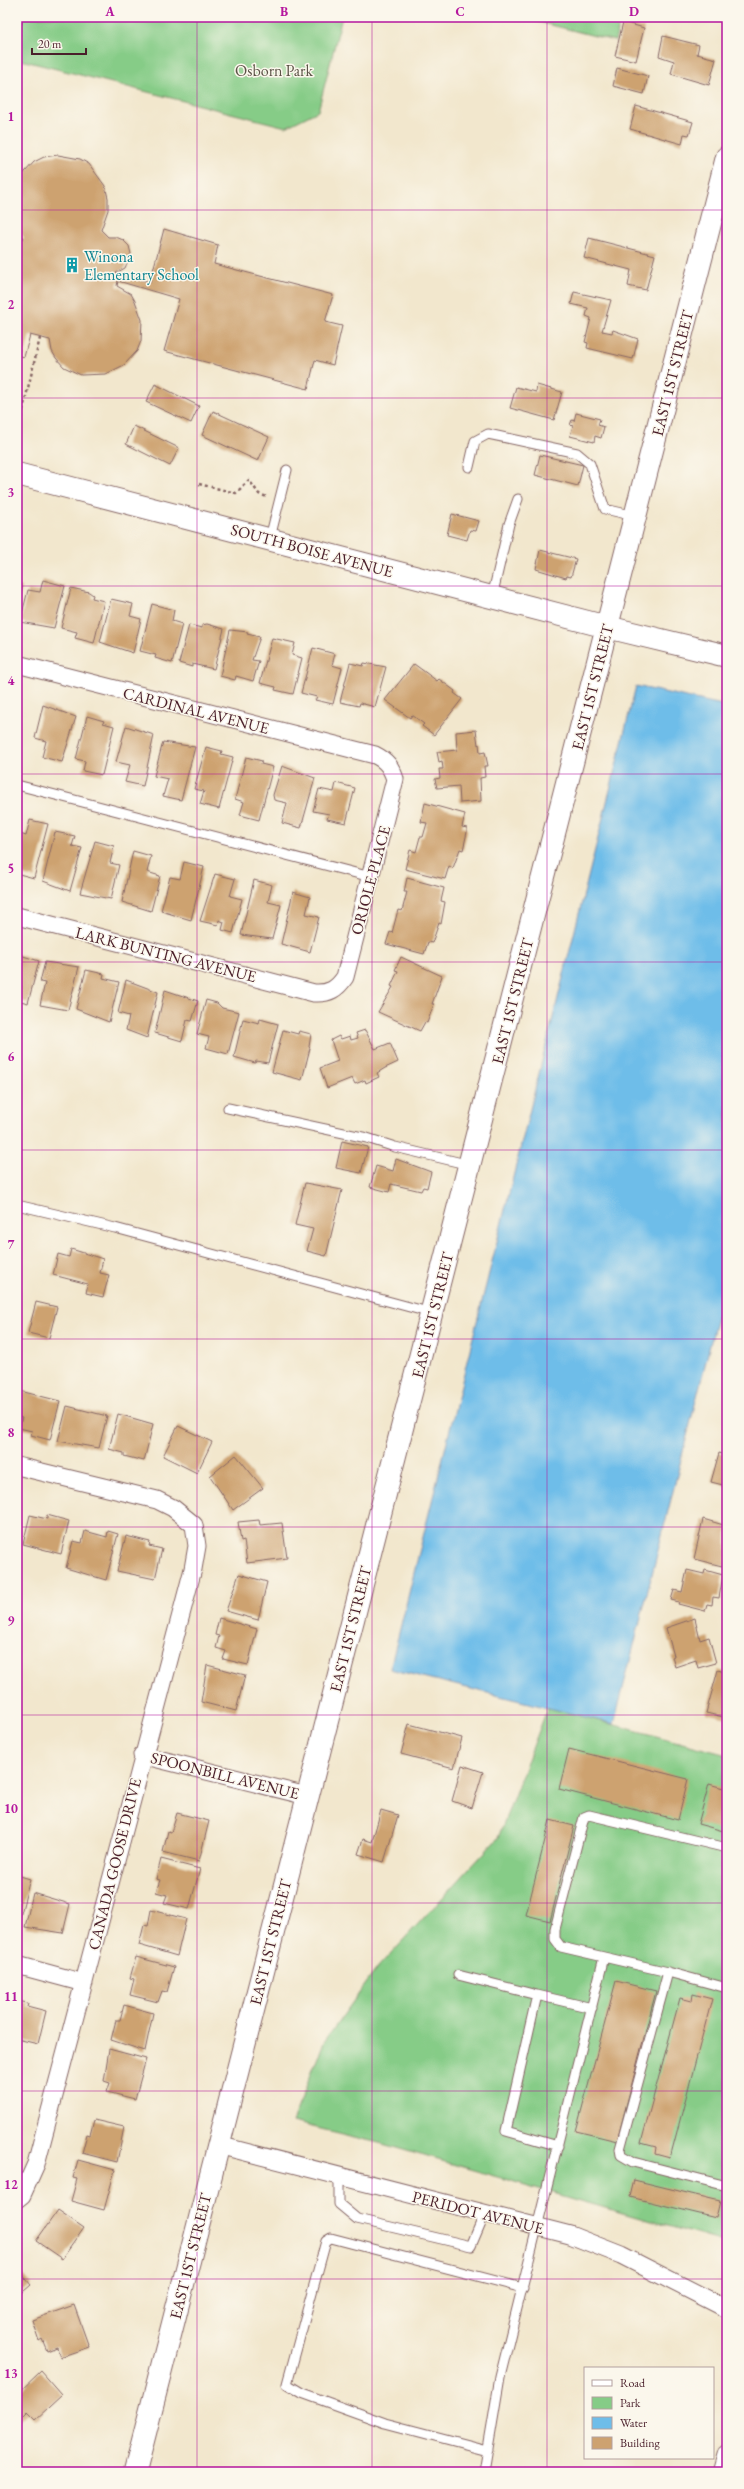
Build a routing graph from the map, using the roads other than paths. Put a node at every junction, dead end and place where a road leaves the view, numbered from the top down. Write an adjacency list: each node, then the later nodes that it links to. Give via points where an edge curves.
1 (727, 157): 2 (main road, EAST 1ST STREET)
2 (724, 183): 7 (main road, EAST 1ST STREET)
3 (470, 467): 7 (lane, via 475,441 488,434 577,454 590,464 605,509)
4 (287, 470): 8 (lane)
5 (17, 474): 8 (main road, SOUTH BOISE AVENUE)
6 (518, 499): 9 (lane, via 509,524)
7 (635, 516): 10 (main road, EAST 1ST STREET)
8 (270, 538): 9 (main road, SOUTH BOISE AVENUE)
9 (492, 597): 10 (main road, SOUTH BOISE AVENUE)
10 (607, 628): 11 (main road, SOUTH BOISE AVENUE); 19 (main road, EAST 1ST STREET)
11 (727, 656)
12 (17, 664): 13 (street, CARDINAL AVENUE)
13 (375, 755): 15 (street, ORIOLE PLACE, via 392,768 394,779)
14 (17, 785): 15 (lane)
15 (371, 878): 17 (street, ORIOLE PLACE, via 345,977 339,986 331,991)
16 (17, 916): 17 (street, LARK BUNTING AVENUE)
17 (314, 993)
18 (228, 1108): 19 (lane, via 367,1138)
19 (470, 1165): 21 (main road, EAST 1ST STREET)
20 (17, 1205): 21 (lane, via 130,1231)
21 (432, 1313): 24 (main road, EAST 1ST STREET)
22 (17, 1466): 23 (street, CANADA GOOSE DRIVE, via 157,1500 173,1508 194,1525 197,1546 193,1569)
23 (142, 1755): 24 (street, SPOONBILL AVENUE); 30 (street, CANADA GOOSE DRIVE)
24 (307, 1796): 34 (main road, EAST 1ST STREET)
25 (727, 1848): 26 (lane, via 589,1814 584,1817 555,1930 555,1939 561,1947)
26 (604, 1957): 28 (lane); 33 (lane)
27 (17, 1965): 30 (street)
28 (668, 1972): 31 (lane); 37 (lane, via 620,2149 621,2155 633,2162)
29 (458, 1975): 32 (lane)
30 (84, 1983): 38 (street, CANADA GOOSE DRIVE, via 36,2164 22,2195)
31 (727, 1988)
32 (538, 1995): 33 (lane); 35 (lane, via 506,2131)
33 (592, 2008): 35 (lane)
34 (218, 2145): 36 (street, PERIDOT AVENUE); 45 (main road, EAST 1ST STREET)
35 (558, 2146): 40 (lane)
36 (340, 2176): 39 (street, PERIDOT AVENUE); 39 (lane, via 339,2204 358,2219 471,2246)
37 (727, 2186)
38 (17, 2199)
39 (485, 2213): 40 (street, PERIDOT AVENUE)
40 (538, 2227): 41 (lane); 42 (street, PERIDOT AVENUE, via 597,2244)
41 (523, 2288): 43 (lane, via 500,2377); 43 (lane, via 331,2238 326,2241 287,2384 302,2393 374,2419)
42 (727, 2309)
43 (488, 2450): 46 (lane)
44 (727, 2454): 47 (street)
45 (135, 2472)
46 (484, 2472)
47 (722, 2472)

